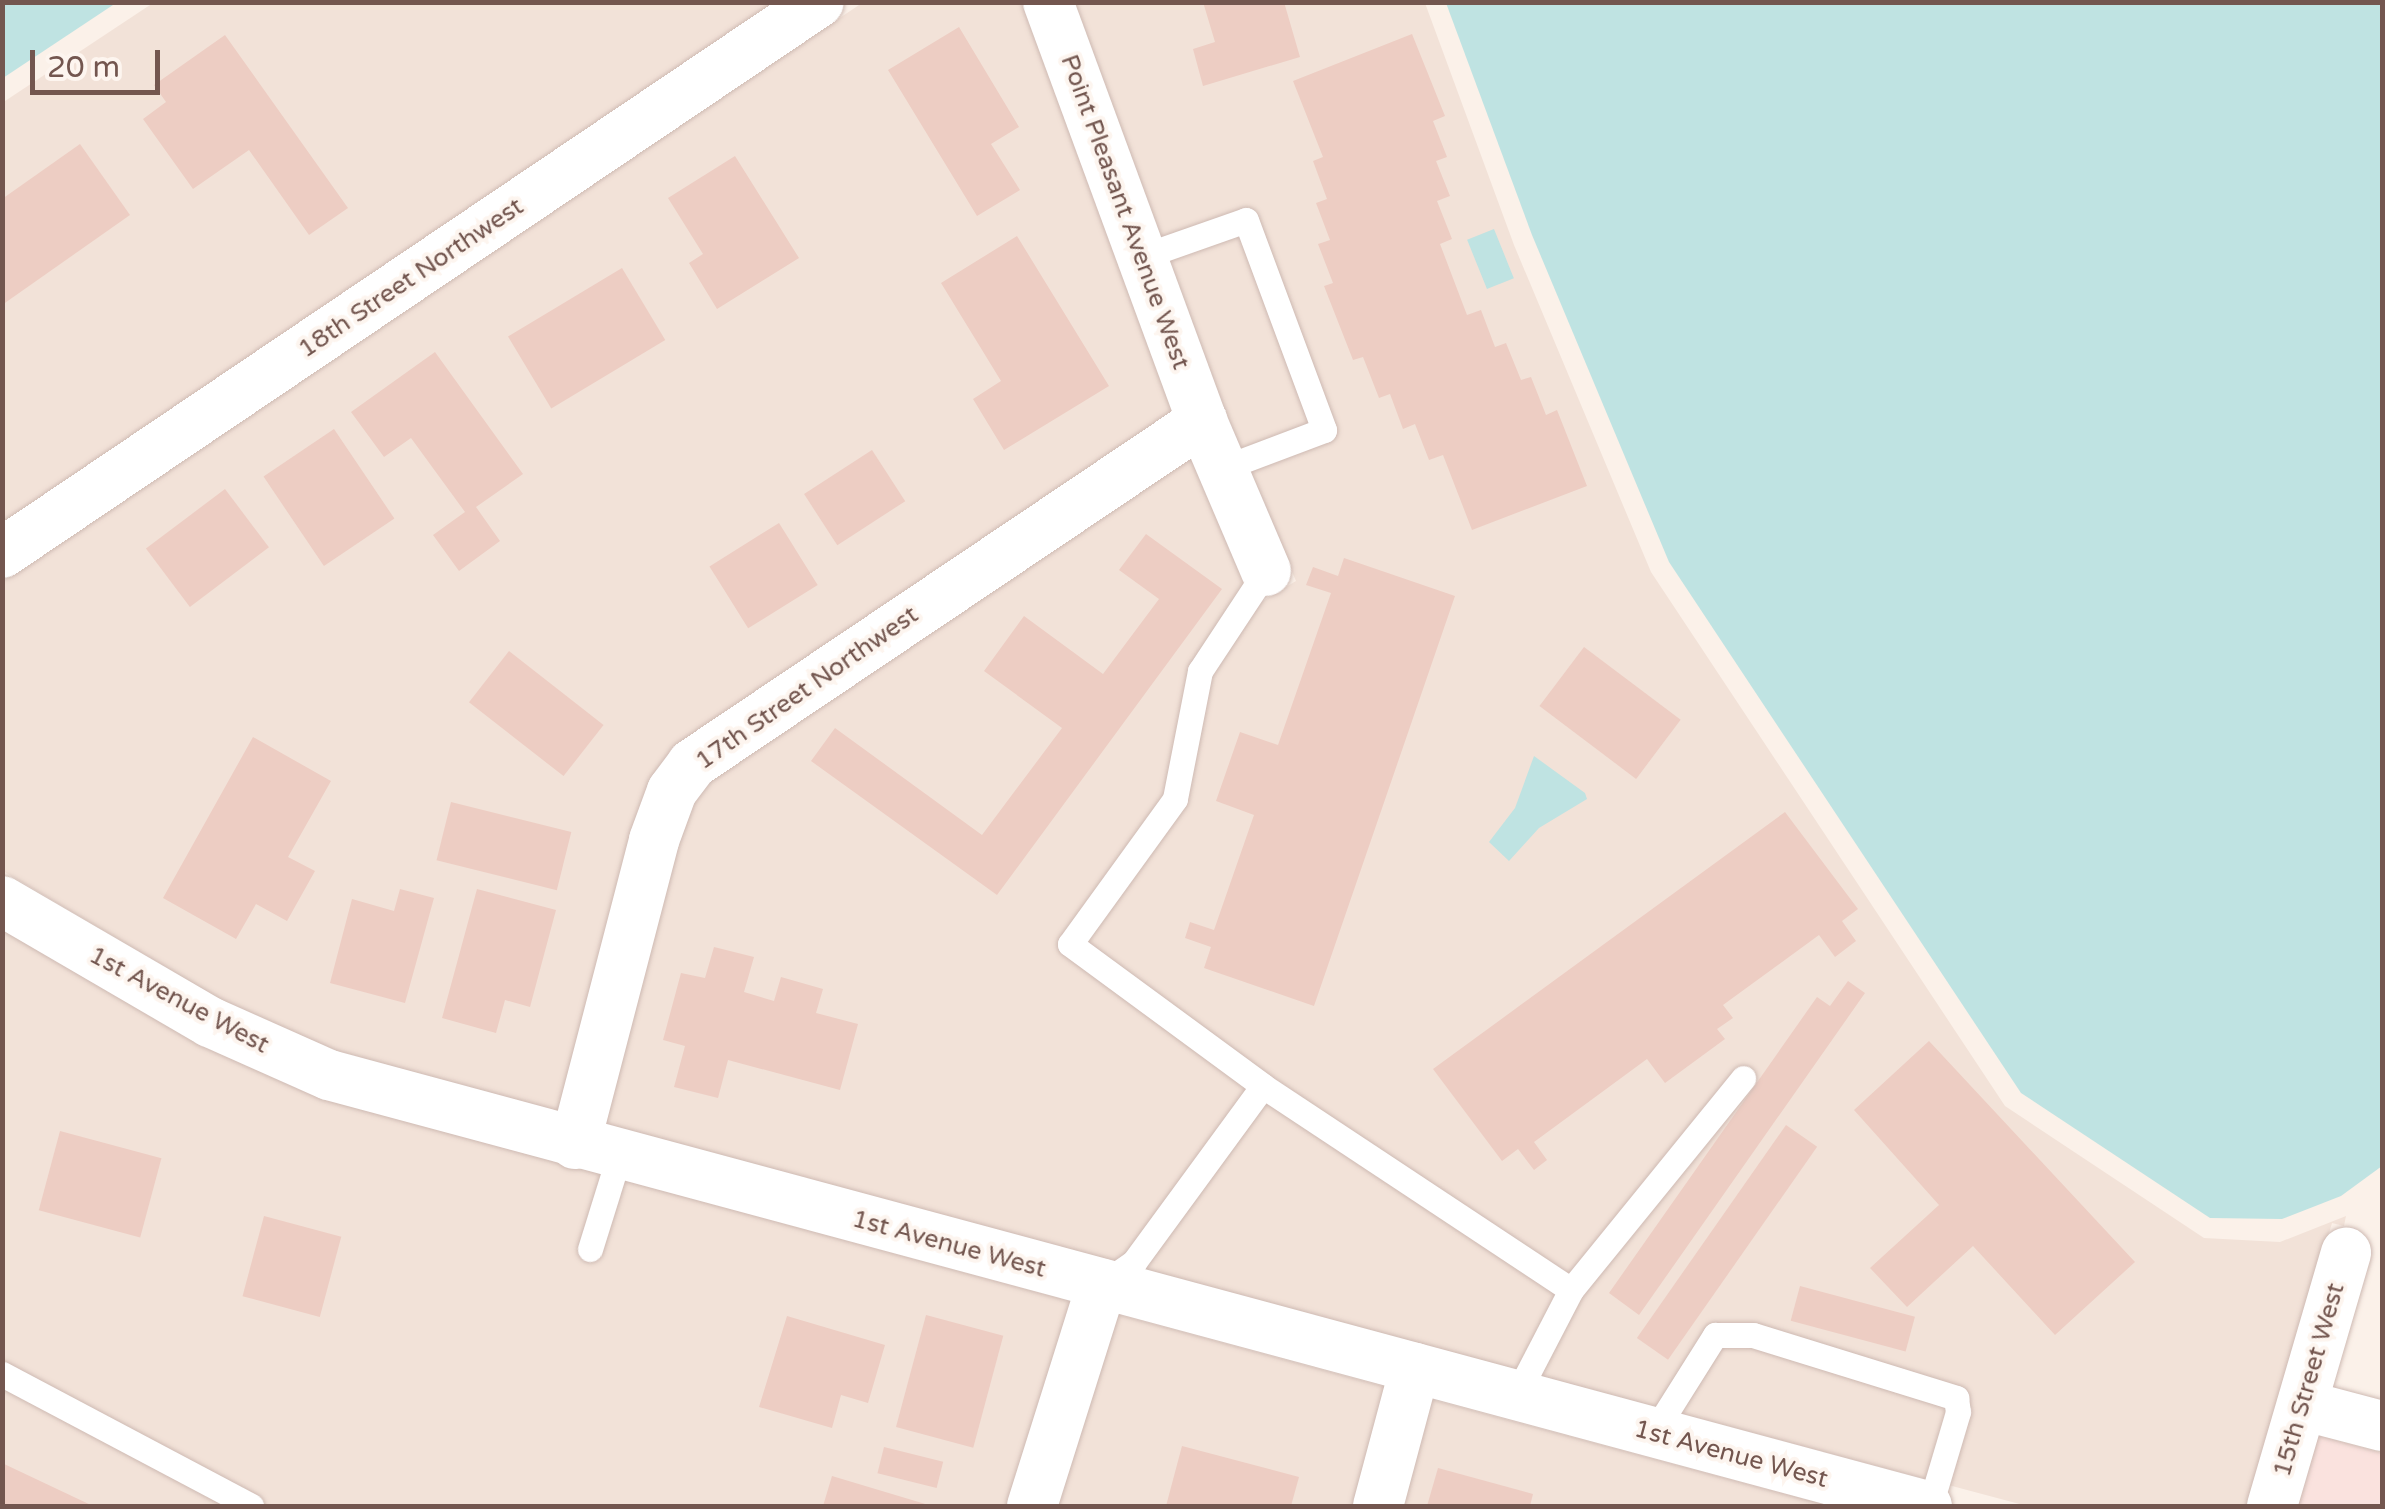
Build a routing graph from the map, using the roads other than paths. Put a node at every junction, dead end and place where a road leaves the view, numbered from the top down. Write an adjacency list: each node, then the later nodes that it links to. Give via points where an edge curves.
1 (819, 2): 6 (street, 18th Street Northwest)
2 (1048, 2): 3 (street, Point Pleasant Avenue West)
3 (1142, 257): 4 (street, Point Pleasant Avenue West); 5 (lane, via 1246,220 1324,430)
4 (1202, 420): 5 (street, Point Pleasant Avenue West); 11 (street, 17th Street Northwest, via 692,764 672,791 654,840)
5 (1221, 470): 7 (street, Point Pleasant Avenue West)
6 (2, 553)
7 (1266, 571): 10 (lane, via 1200,672 1175,800 1070,944)
8 (2, 901): 11 (street, 1st Avenue West, via 262,1047 329,1074)
9 (1742, 1078): 15 (lane)
10 (1263, 1086): 14 (lane, via 1134,1262); 15 (lane)
11 (597, 1150): 12 (lane); 14 (street, 1st Avenue West)
12 (590, 1249)
13 (2346, 1253): 19 (street, 15th Street West)
14 (1102, 1284): 16 (street, 1st Avenue West); 23 (street)
15 (1571, 1290): 18 (lane)
16 (1414, 1368): 18 (street, 1st Avenue West); 24 (street)
17 (2, 1374): 22 (lane)
18 (1516, 1396): 21 (street, 1st Avenue West)
19 (2302, 1404): 20 (street); 26 (street, 15th Street West)
20 (2382, 1426)
21 (1654, 1432): 25 (street, 1st Avenue West); 25 (lane, via 1715,1335 1753,1335 1956,1398 1958,1412)
22 (251, 1506)
23 (1032, 1506)
24 (1378, 1506)
25 (1929, 1506)
26 (2272, 1506)

